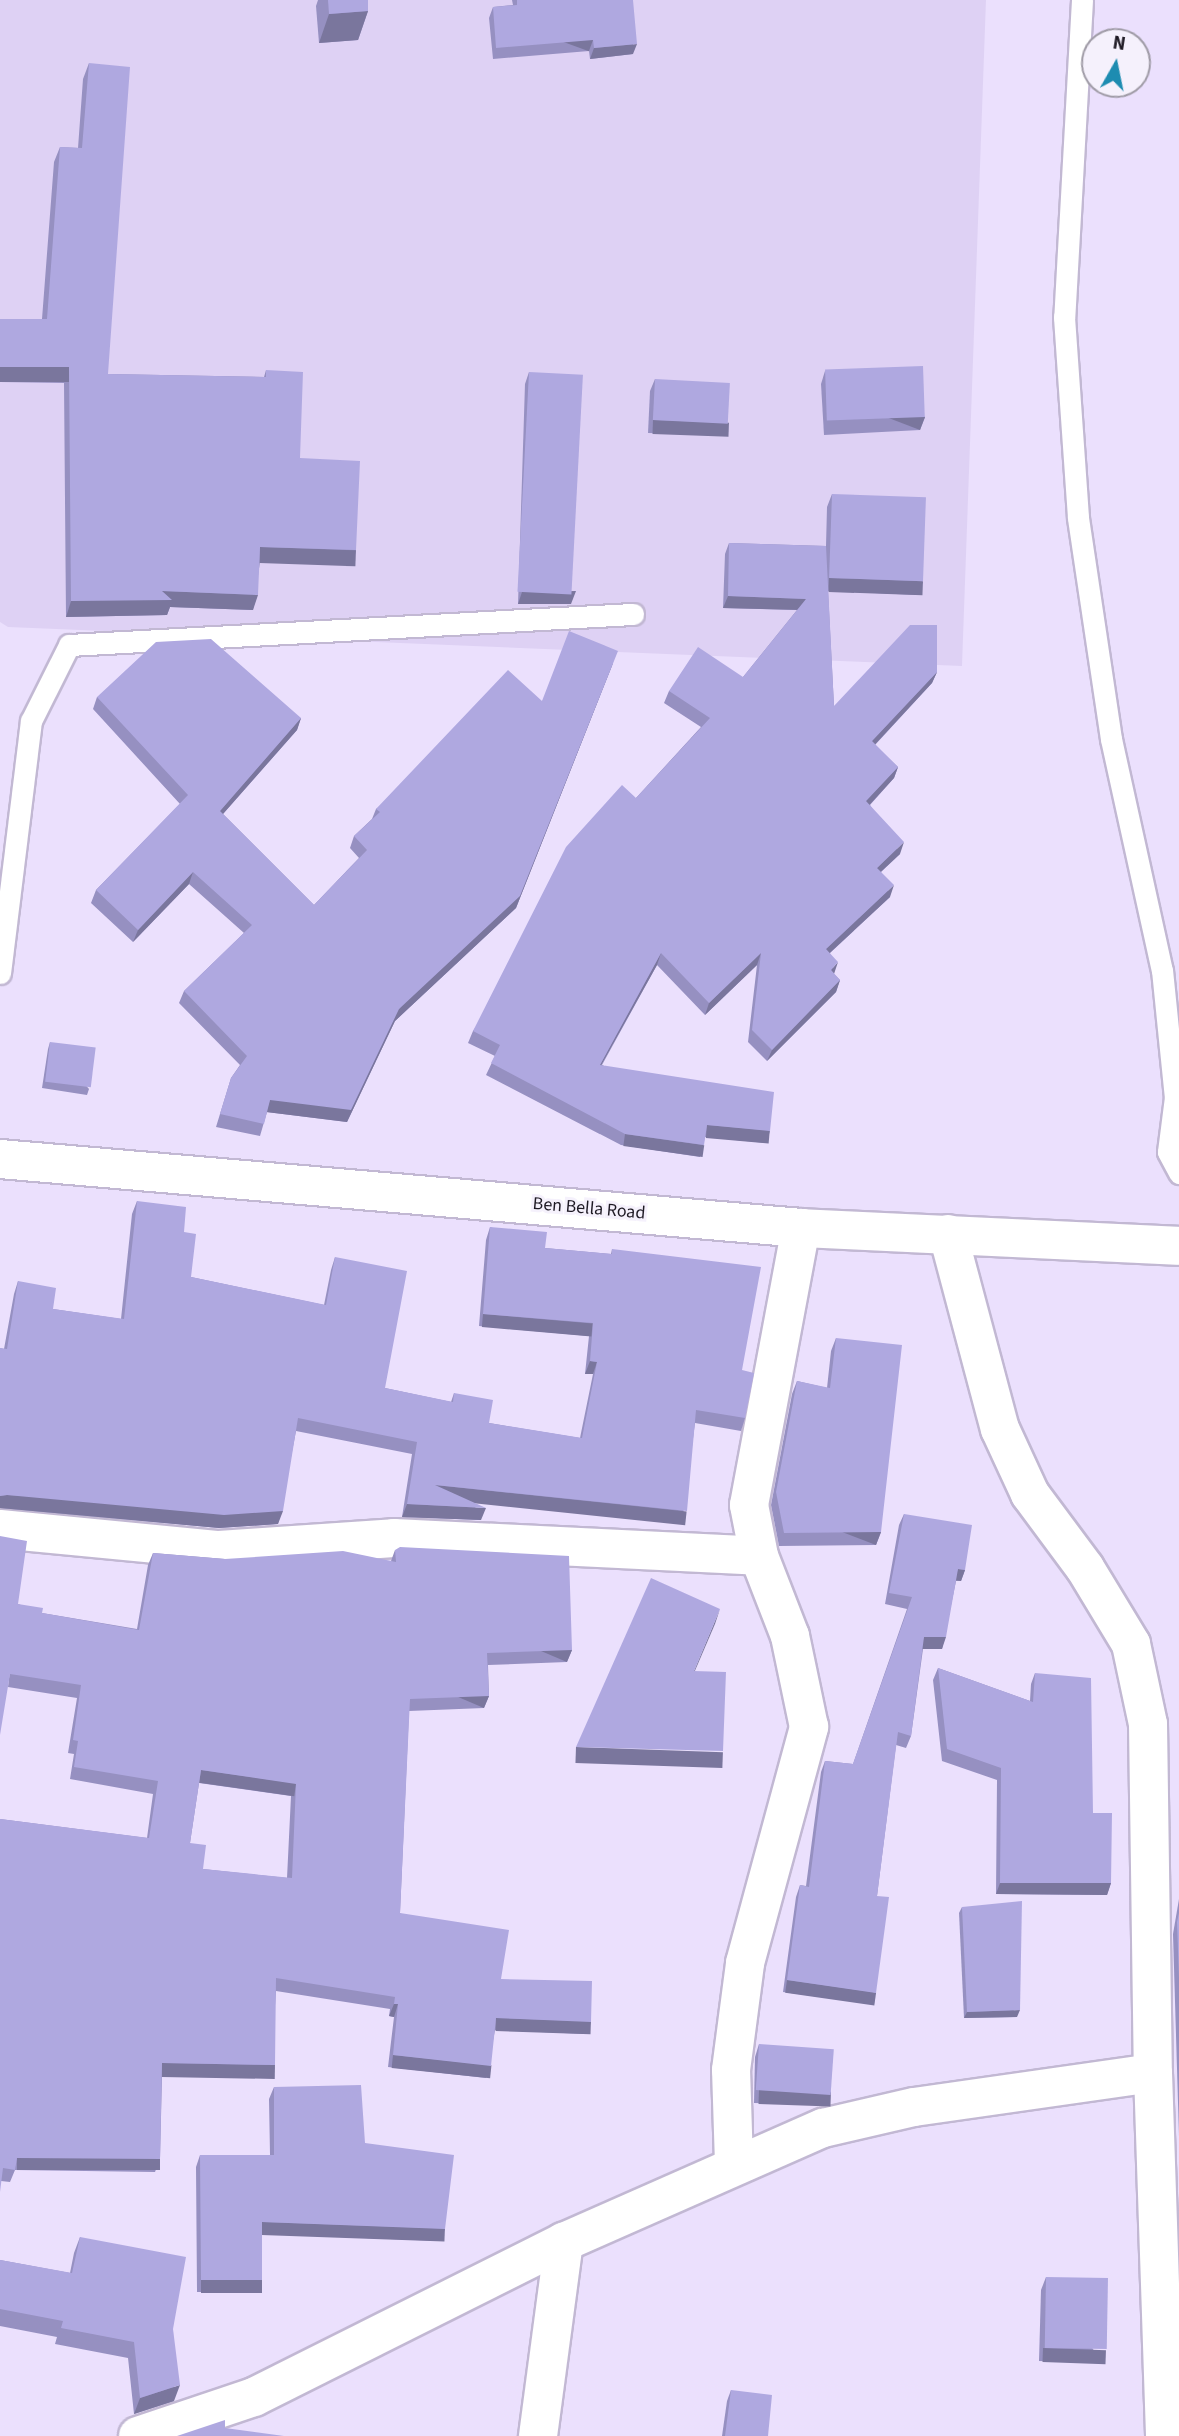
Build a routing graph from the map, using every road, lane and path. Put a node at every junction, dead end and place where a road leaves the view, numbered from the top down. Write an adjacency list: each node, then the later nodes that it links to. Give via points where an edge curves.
1 (1082, 0): 5 (lane, via 1064,317 1078,518 1111,739 1162,970 1175,1097 1168,1152)
2 (633, 614): 3 (lane, via 69,645 31,721)
3 (0, 973)
4 (0, 1159): 6 (street, Ben Bella Road)
5 (1179, 1173)
6 (801, 1228): 7 (street, Ben Bella Road); 10 (street, via 749,1505)
7 (948, 1234): 8 (street, Ben Bella Road); 11 (street, via 1000,1429 1030,1494 1085,1568 1131,1644 1148,1724)
8 (1179, 1246)
9 (0, 1529): 10 (street, via 219,1550 394,1538)
10 (759, 1556): 12 (street, via 790,1636 810,1727 745,1963 731,2070)
11 (1153, 2073): 12 (street, via 914,2107 823,2128); 16 (street)
12 (734, 2164): 13 (street)
13 (564, 2242): 14 (street, via 254,2397); 15 (street)
14 (138, 2436)
15 (538, 2436)
16 (1166, 2436)

